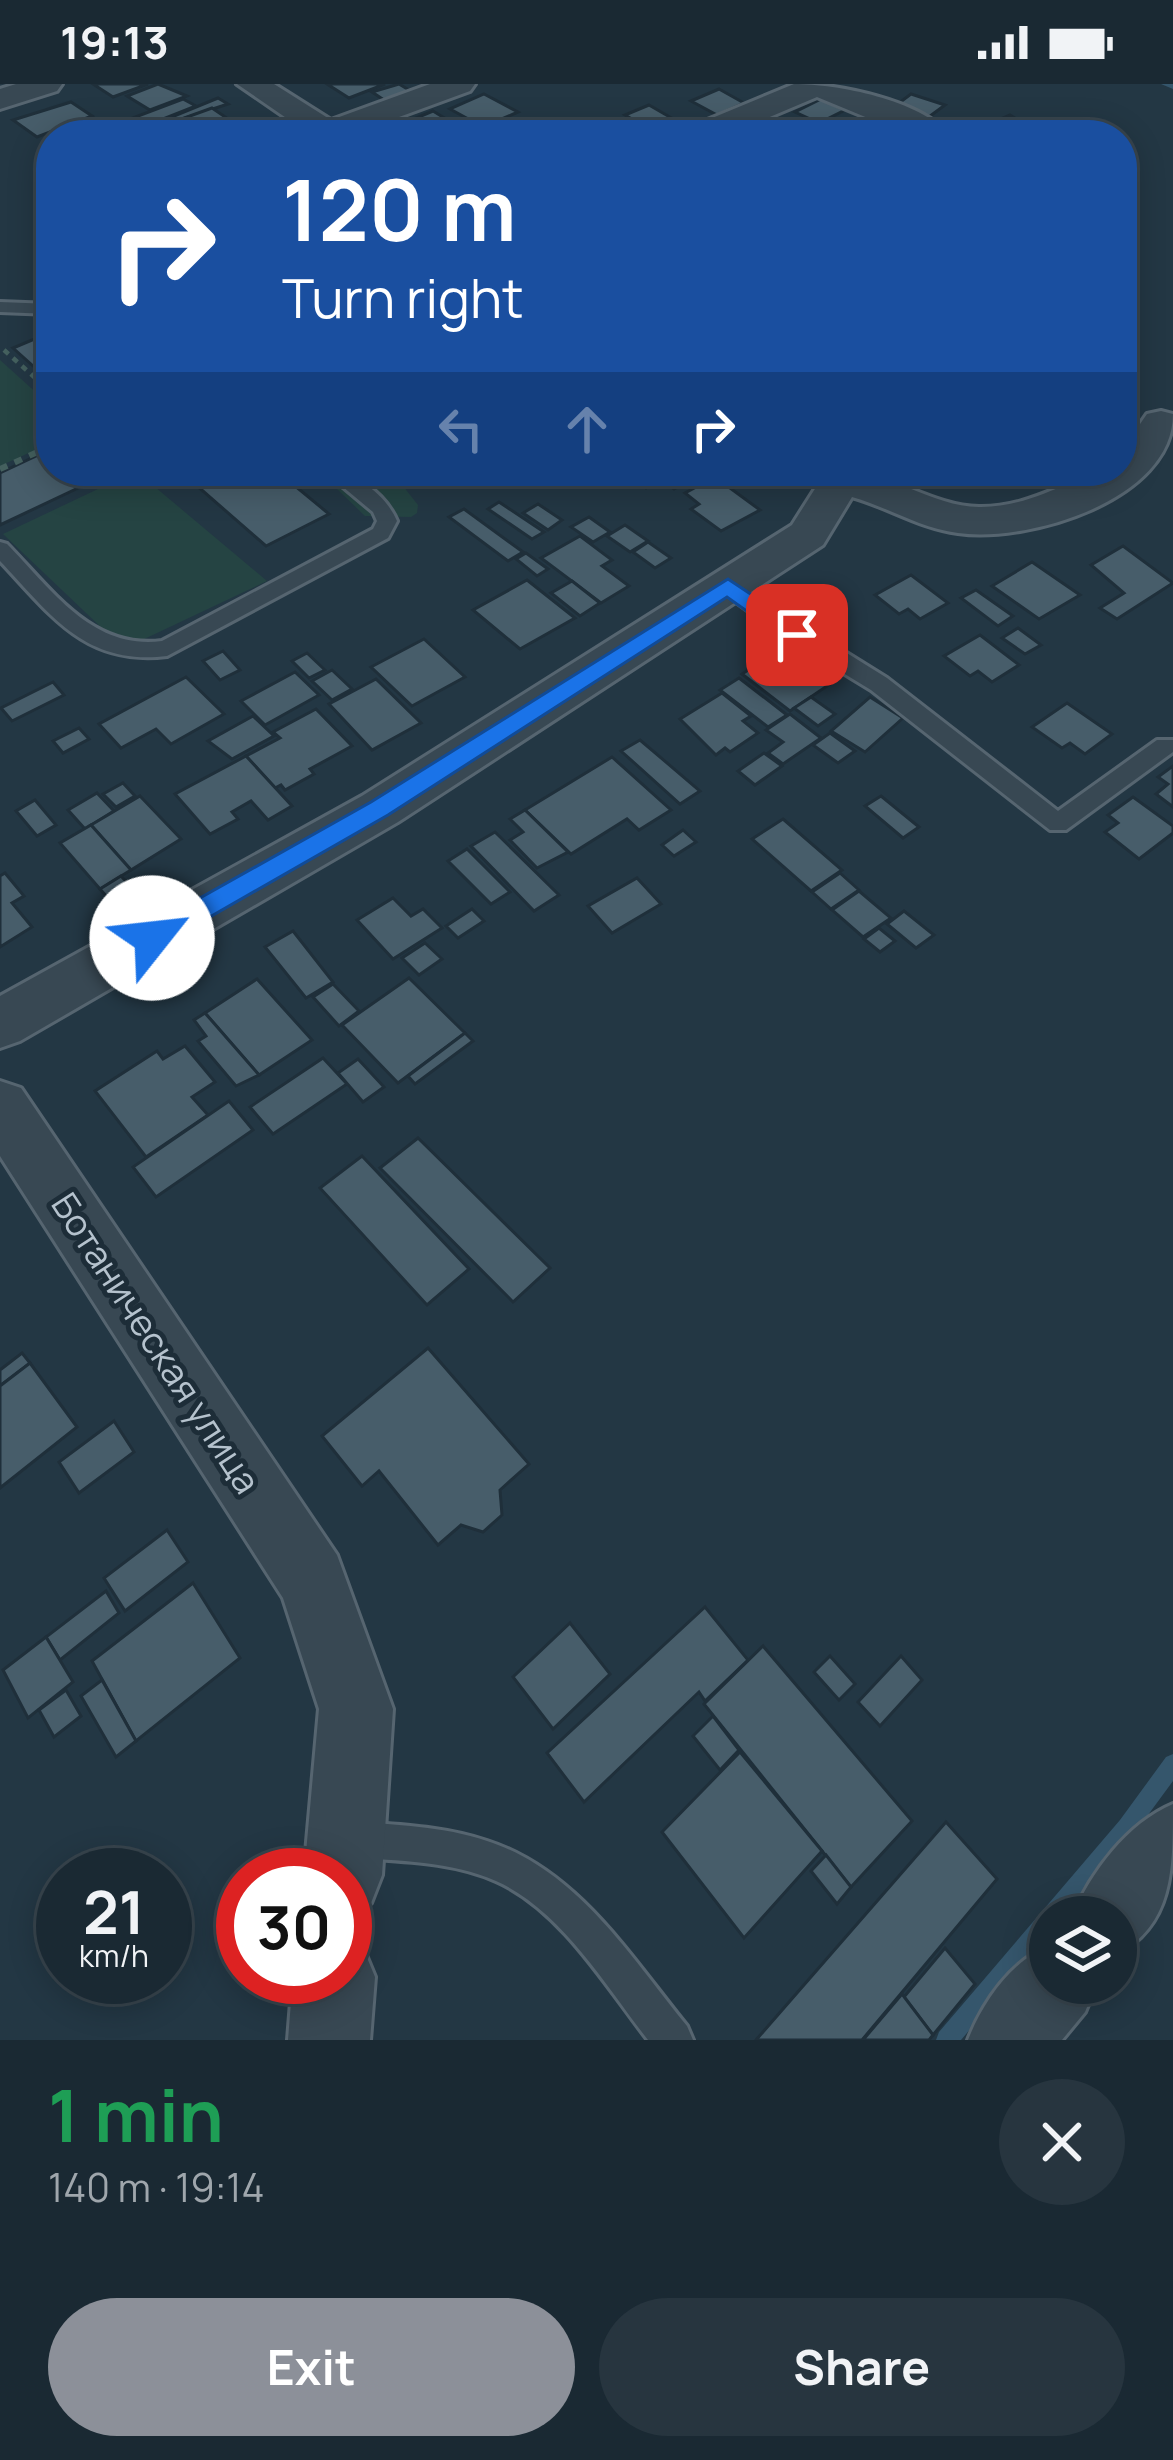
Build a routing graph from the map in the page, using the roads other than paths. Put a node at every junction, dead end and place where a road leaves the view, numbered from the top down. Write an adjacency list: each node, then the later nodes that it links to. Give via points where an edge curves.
1 (46, 84): 5 (street)
2 (253, 84): 6 (street)
3 (459, 84): 7 (street)
4 (813, 85): 8 (street); 9 (street)
5 (0, 100)
6 (309, 120)
7 (367, 120)
8 (733, 120)
9 (907, 120)
10 (0, 307): 11 (lane)
11 (36, 308)
12 (1167, 418): 13 (street)
13 (1137, 456)
14 (353, 486): 18 (lane, via 382,508 381,533 144,654 97,645)
15 (833, 486): 19 (street, via 808,535)
16 (873, 486): 17 (street, via 945,518 1012,518)
17 (1098, 486)
18 (0, 549)
19 (728, 586): 20 (lane, via 879,684 1058,824); 21 (street, via 380,808)
20 (1165, 746)
21 (0, 1024)
22 (0, 1106): 24 (street, Ботаническая улица, via 312,1580 356,1709)
23 (1173, 1844): 26 (street)
24 (345, 1848)
25 (372, 1855): 30 (lane, via 447,1849 522,1874 585,1933)
26 (1130, 1896)
27 (332, 2004): 29 (street)
28 (1039, 2004): 31 (street)
29 (329, 2040)
30 (673, 2040)
31 (1009, 2040)

